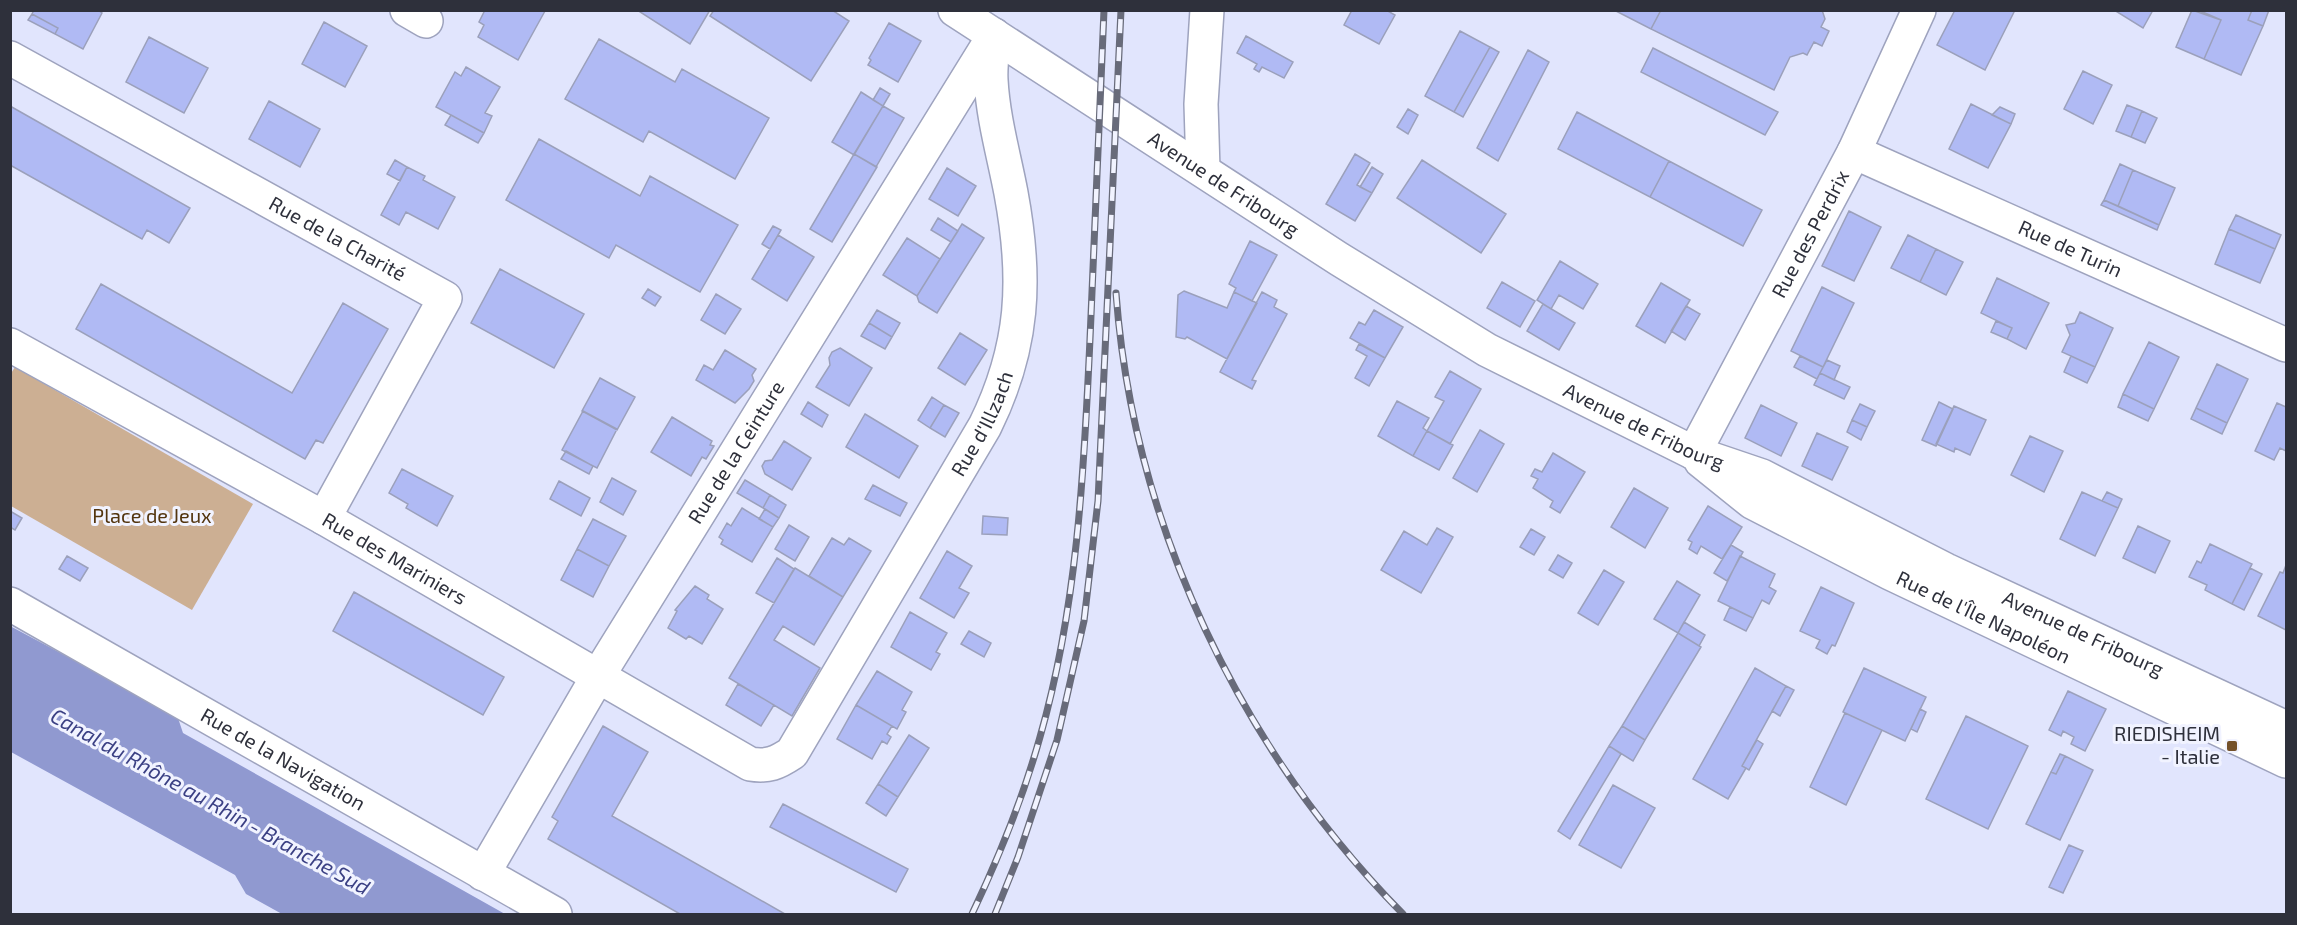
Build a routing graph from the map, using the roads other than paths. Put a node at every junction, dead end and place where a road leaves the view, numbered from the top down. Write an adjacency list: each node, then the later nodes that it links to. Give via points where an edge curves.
1 (955, 10): 4 (street)
2 (1207, 10): 7 (street, via 1201,104)
3 (1919, 10): 6 (street, Rue des Perdrix)
4 (994, 34): 7 (street, Avenue de Fribourg); 13 (street, Rue de la Ceinture); 16 (street, Rue d'Illzach, via 991,83 1012,197 1020,272 1020,316 1009,373 985,426 804,733 792,753)
5 (10, 58): 11 (street, Rue de la Charité, via 445,298)
6 (1854, 152): 9 (street, Rue de Turin); 10 (street, Rue des Perdrix)
7 (1203, 170): 10 (street, Avenue de Fribourg, via 1339,260 1487,350)
8 (10, 345): 11 (street, Rue des Mariniers)
9 (2286, 345)
10 (1694, 453): 14 (street, Avenue de Fribourg, via 1762,476 1946,570); 15 (street, Rue de l'Île Napoléon, via 1721,480 1752,502 1890,573)
11 (324, 518): 13 (street, Rue des Mariniers)
12 (10, 604): 17 (street, Rue de la Navigation)
13 (598, 676): 16 (street, Rue des Mariniers, via 750,764); 17 (street, Rue de la Ceinture)
14 (2286, 728)
15 (2286, 761)
16 (778, 763)
17 (483, 874): 18 (street, Rue de la Navigation)
18 (555, 915)

